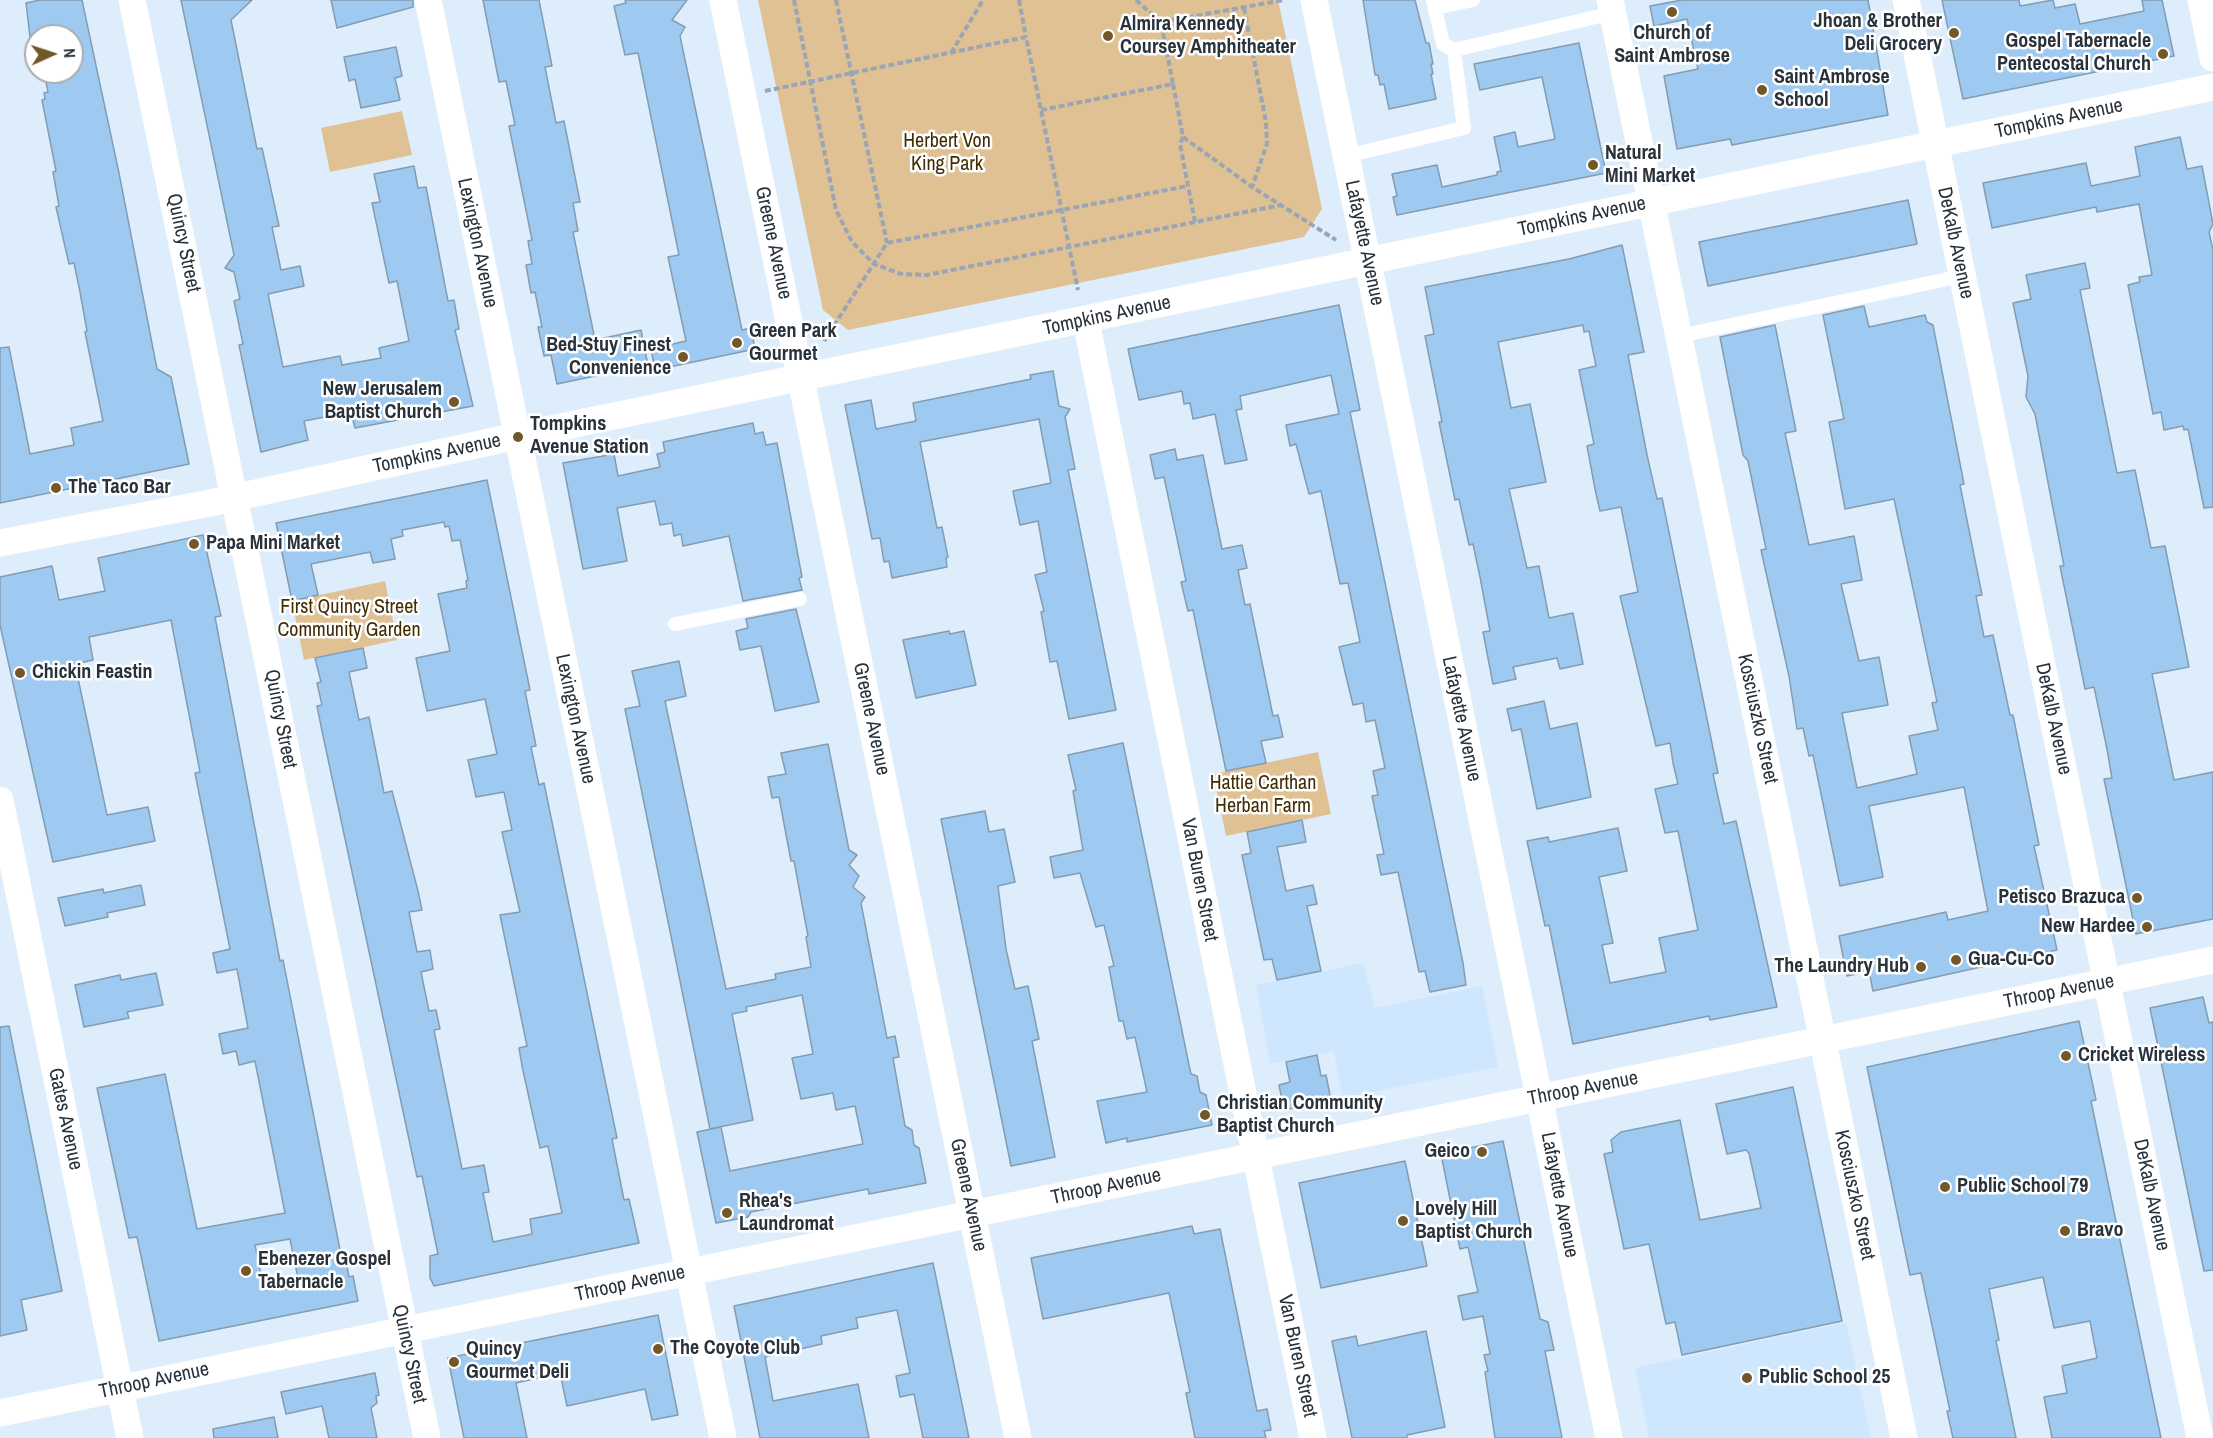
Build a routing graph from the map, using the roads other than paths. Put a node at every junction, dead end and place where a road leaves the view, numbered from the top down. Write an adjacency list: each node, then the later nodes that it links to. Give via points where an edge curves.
1 (132, 0): 22 (street, Quincy Street)
2 (428, 0): 21 (street, Lexington Avenue)
3 (723, 0): 20 (street, Greene Avenue)
4 (1314, 0): 14 (street, Lafayette Avenue)
5 (1473, 0): 8 (lane)
6 (1906, 0): 13 (street, DeKalb Avenue)
7 (2201, 0): 11 (street)
8 (1434, 4): 10 (lane, via 1443,44)
9 (1611, 7): 10 (lane); 15 (street, Kosciuszko Street)
10 (1454, 50): 14 (lane, via 1464,128)
11 (2213, 58)
12 (2213, 87): 13 (street, Tompkins Avenue)
13 (1935, 144): 15 (street, Tompkins Avenue); 17 (street, DeKalb Avenue)
14 (1346, 156): 16 (street, Lafayette Avenue)
15 (1652, 203): 16 (street, Tompkins Avenue); 19 (street, Kosciuszko Street)
16 (1368, 261): 18 (street, Tompkins Avenue); 30 (street, Lafayette Avenue)
17 (1962, 276): 19 (lane); 28 (street, DeKalb Avenue)
18 (1086, 321): 20 (street, Tompkins Avenue); 31 (street, Van Buren Street)
19 (1679, 336): 29 (street, Kosciuszko Street)
20 (801, 378): 21 (street, Tompkins Avenue); 32 (street, Greene Avenue)
21 (517, 436): 22 (street, Tompkins Avenue); 33 (street, Lexington Avenue)
22 (235, 497): 23 (street, Tompkins Avenue); 34 (street, Quincy Street)
23 (0, 543)
24 (800, 599): 25 (lane)
25 (675, 624)
26 (0, 800): 35 (street, Gates Avenue)
27 (2213, 960): 28 (street, Throop Avenue)
28 (2107, 982): 29 (street, Throop Avenue); 44 (street, DeKalb Avenue)
29 (1823, 1040): 30 (street, Throop Avenue); 43 (street, Kosciuszko Street)
30 (1539, 1098): 31 (street, Throop Avenue); 42 (street, Lafayette Avenue)
31 (1255, 1156): 32 (street, Throop Avenue); 41 (street, Van Buren Street)
32 (972, 1214): 33 (street, Throop Avenue); 40 (street, Greene Avenue)
33 (689, 1272): 34 (street, Throop Avenue); 39 (street, Lexington Avenue)
34 (404, 1330): 35 (street, Throop Avenue); 38 (street, Quincy Street)
35 (120, 1388): 36 (street, Throop Avenue); 37 (street, Gates Avenue)
36 (0, 1413)
37 (130, 1438)
38 (427, 1438)
39 (723, 1438)
40 (1018, 1438)
41 (1313, 1438)
42 (1609, 1438)
43 (1904, 1438)
44 (2200, 1438)

